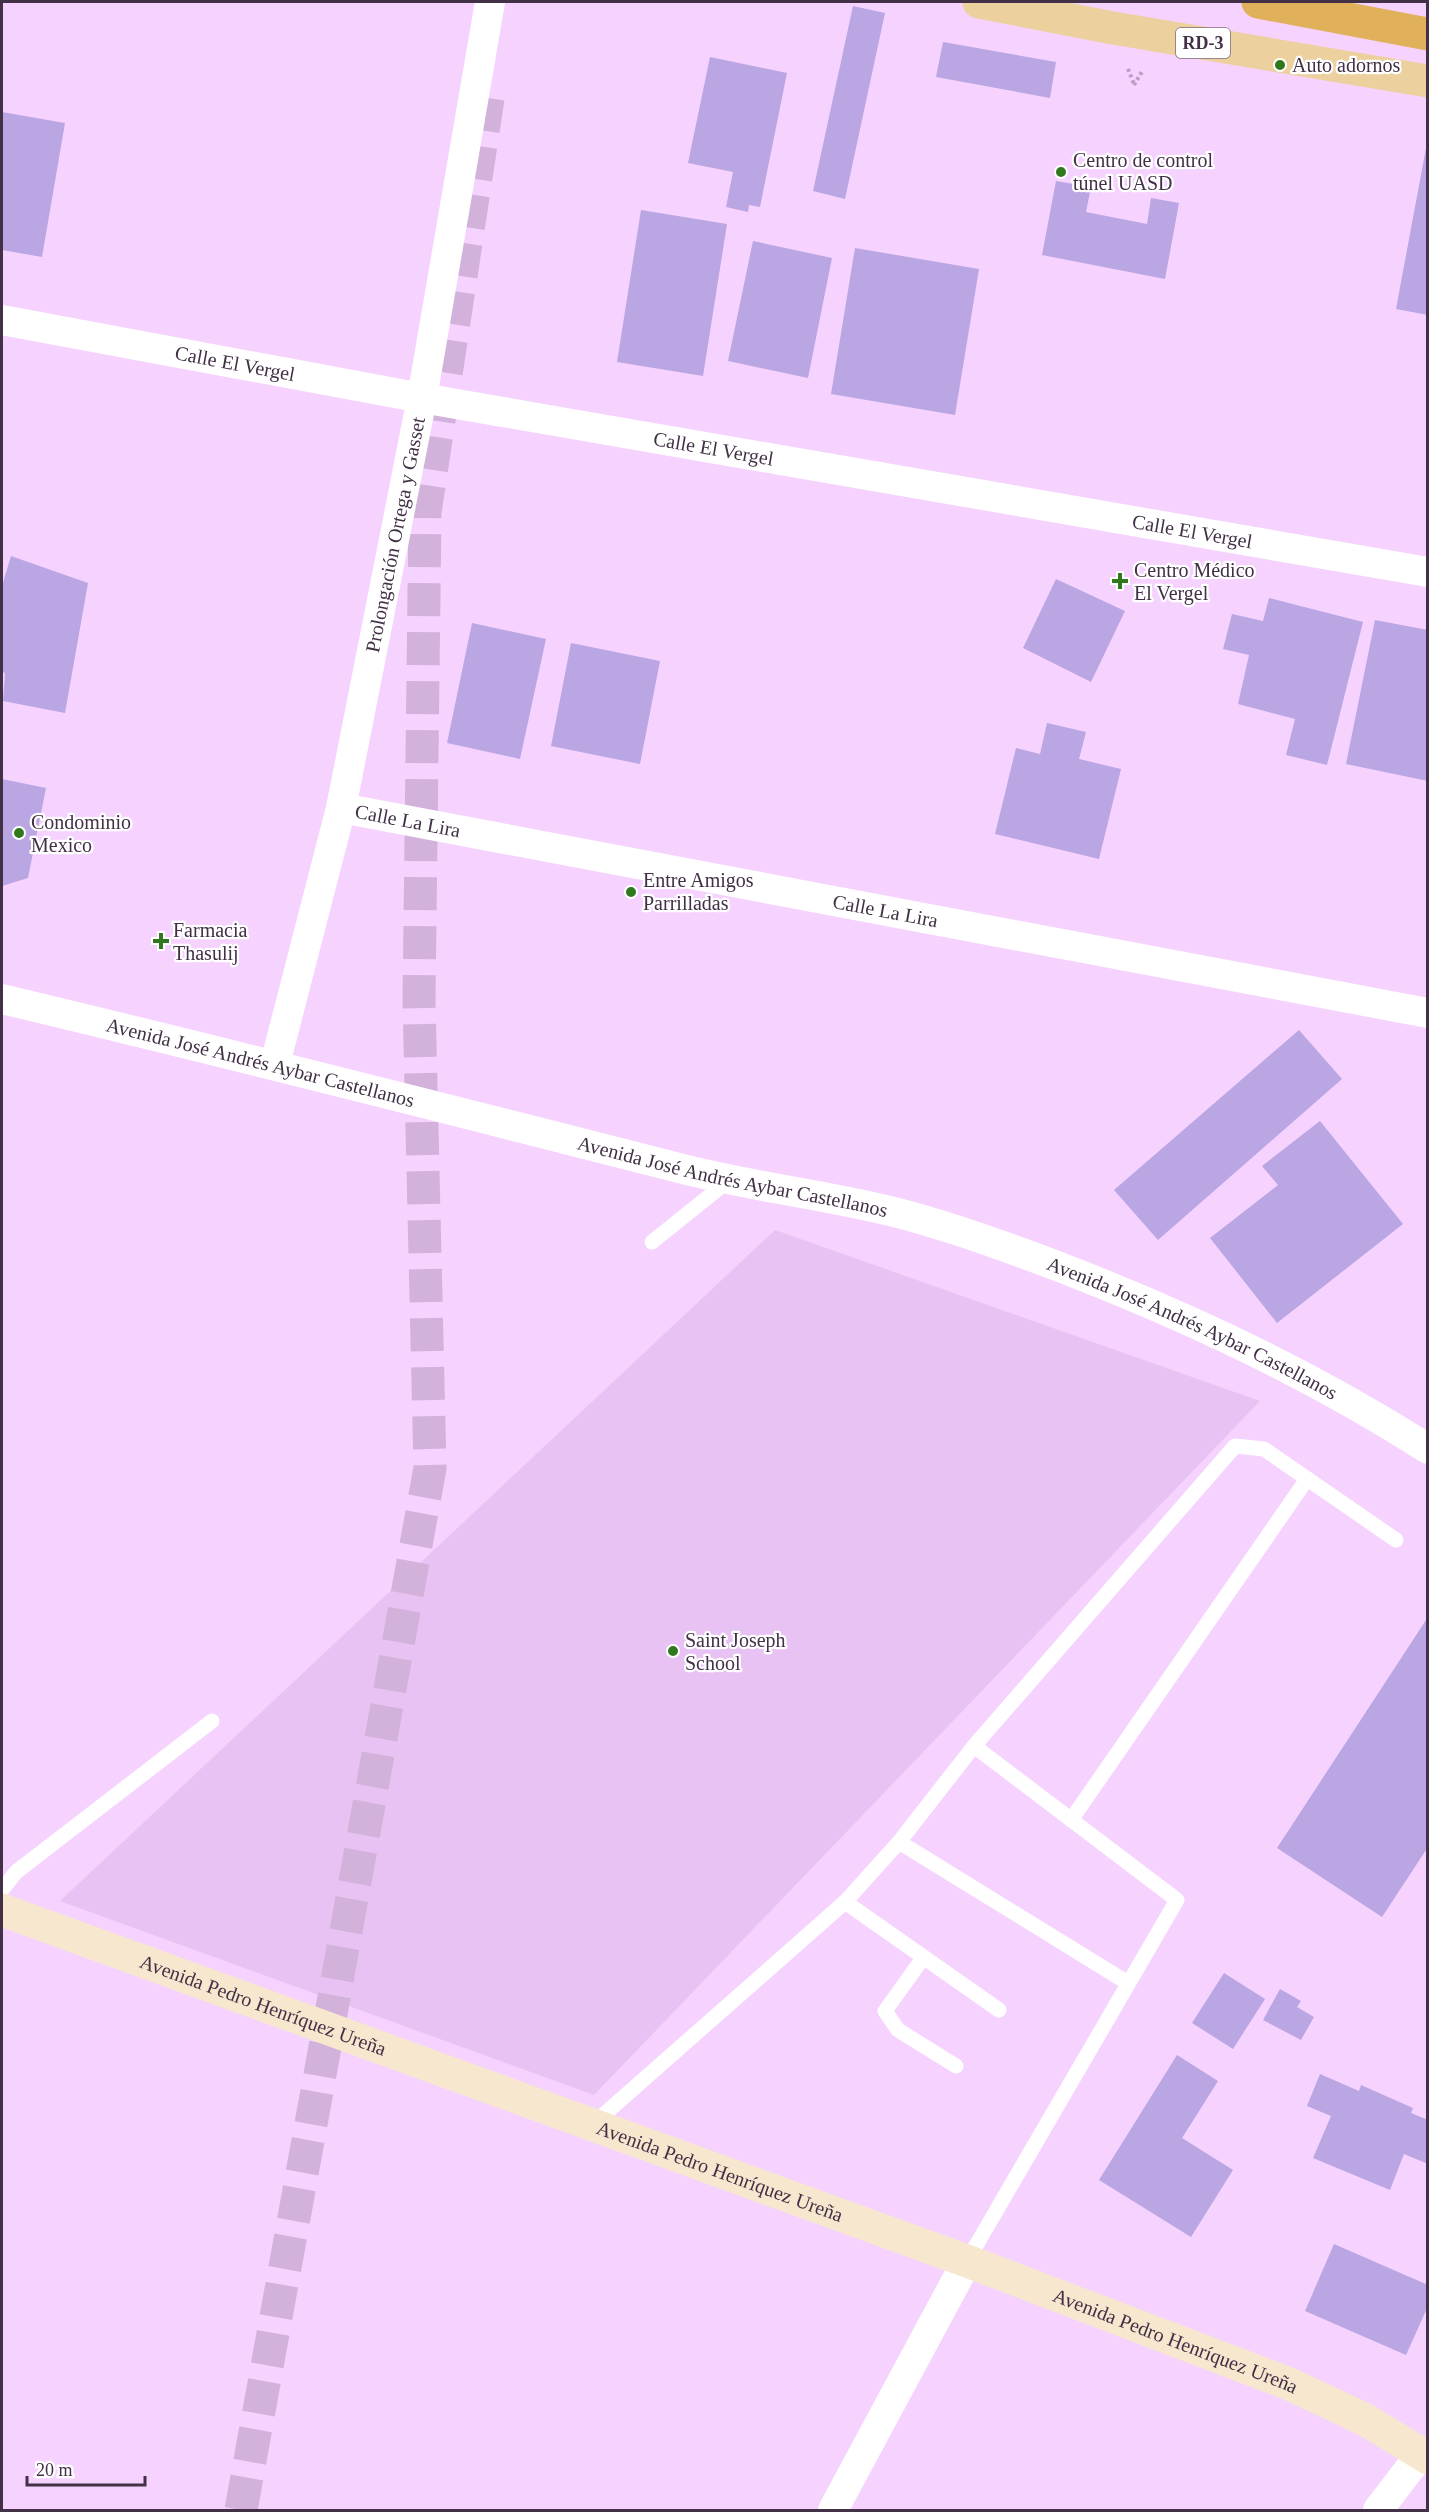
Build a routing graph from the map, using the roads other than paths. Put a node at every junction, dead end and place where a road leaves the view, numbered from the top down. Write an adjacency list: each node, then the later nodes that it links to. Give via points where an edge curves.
1 (490, 2): 7 (street, Prolongación Ortega y Gasset)
2 (979, 2): 5 (main road, RD-3)
3 (1258, 2): 4 (highway)
4 (1428, 34)
5 (1428, 81)
6 (2, 320): 7 (street, Calle El Vergel)
7 (422, 398): 8 (street, Calle El Vergel); 9 (street, Prolongación Ortega y Gasset)
8 (1428, 572)
9 (341, 808): 11 (street, Calle La Lira); 12 (street, Prolongación Ortega y Gasset)
10 (2, 999): 12 (street, Avenida José Andrés Aybar Castellanos)
11 (1428, 1012)
12 (275, 1064): 13 (street, Avenida José Andrés Aybar Castellanos)
13 (728, 1181): 14 (lane); 15 (street, Avenida José Andrés Aybar Castellanos, via 897,1213 1011,1249 1134,1296 1258,1354)
14 (652, 1242)
15 (1428, 1449)
16 (1307, 1479): 17 (lane); 19 (lane, via 1264,1449 1235,1446); 20 (lane)
17 (1396, 1540)
18 (212, 1721): 22 (lane, via 15,1872)
19 (974, 1746): 20 (lane); 21 (lane)
20 (1071, 1820): 26 (lane, via 1177,1900)
21 (899, 1842): 23 (lane); 26 (lane)
22 (2, 1890)
23 (845, 1902): 25 (lane); 29 (lane)
24 (2, 1910): 29 (main road, Avenida Pedro Henríquez Ureña)
25 (924, 1958): 27 (lane); 28 (lane, via 885,2012 898,2030)
26 (1128, 1983): 30 (lane)
27 (999, 2010)
28 (956, 2066)
29 (592, 2125): 30 (main road, Avenida Pedro Henríquez Ureña)
30 (967, 2261): 31 (main road, Avenida Pedro Henríquez Ureña, via 1287,2383 1366,2420); 32 (street)
31 (1424, 2456): 33 (street)
32 (833, 2511)
33 (1378, 2511)

